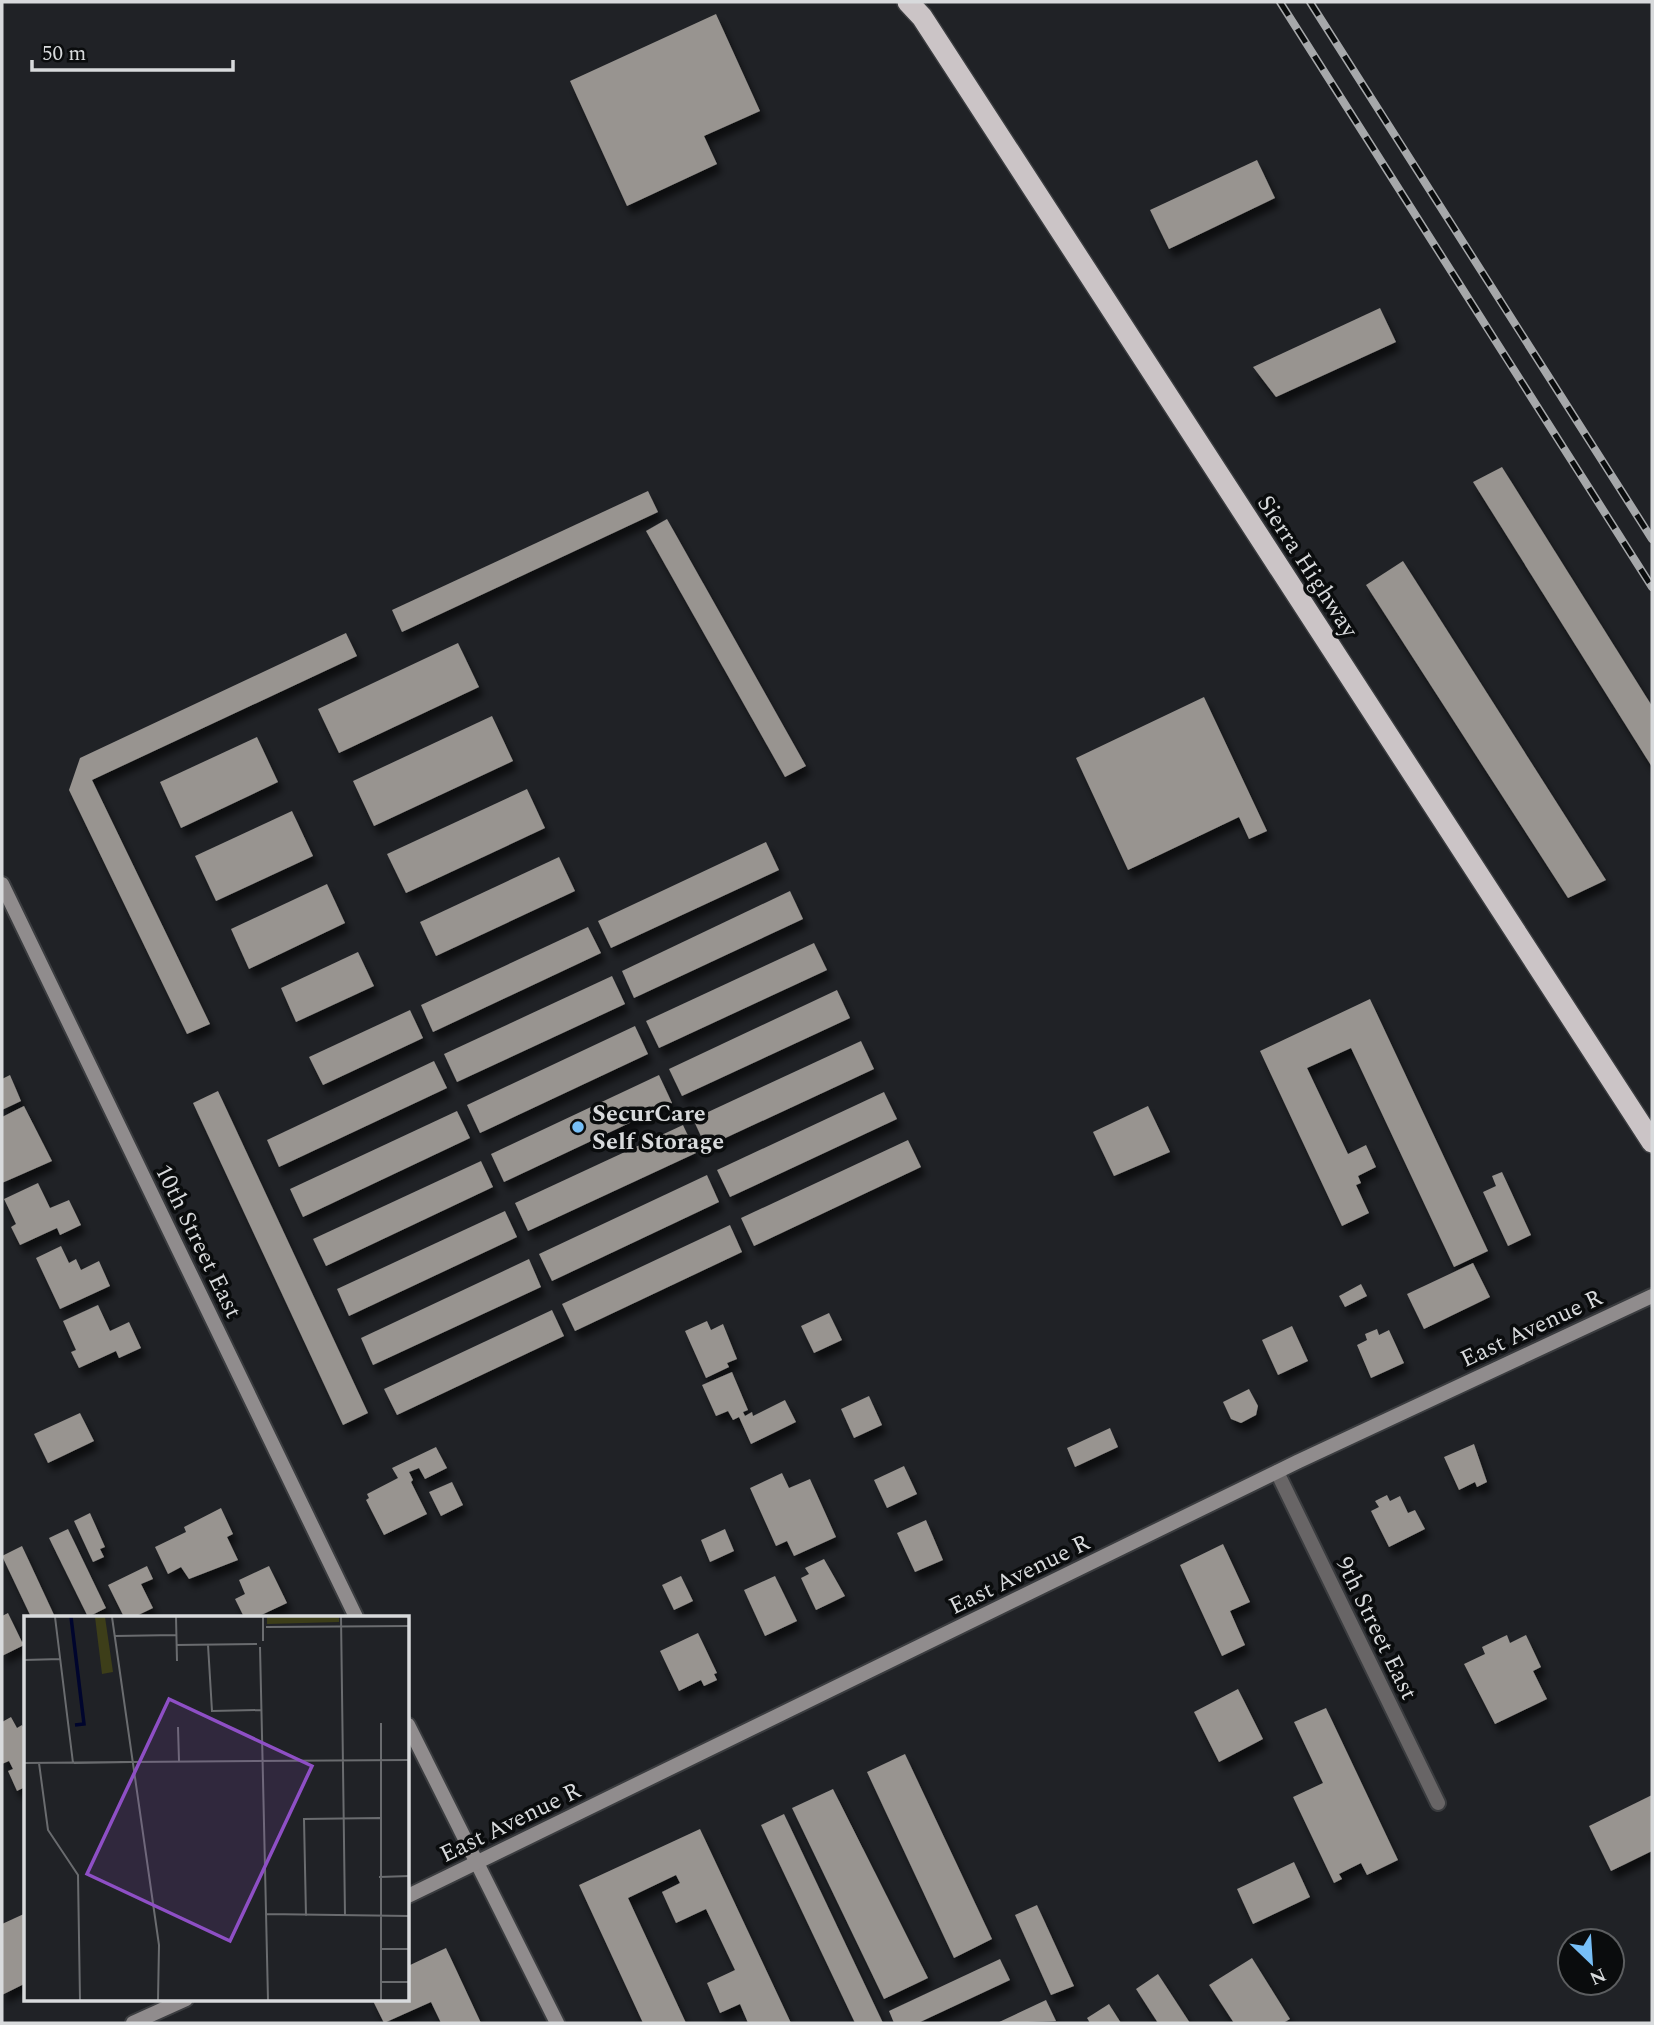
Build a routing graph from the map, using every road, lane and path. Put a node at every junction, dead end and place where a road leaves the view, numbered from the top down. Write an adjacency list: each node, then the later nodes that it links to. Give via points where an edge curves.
1 (915, 7): 3 (highway, Sierra Highway)
2 (2, 884): 6 (main road, 10th Street East)
3 (1652, 1142)
4 (1652, 1296): 5 (main road, East Avenue R)
5 (1277, 1472): 8 (street, 9th Street East); 9 (main road, East Avenue R)
6 (356, 1616)
7 (410, 1729): 9 (main road)
8 (1438, 1803)
9 (478, 1863): 10 (main road, East Avenue R); 13 (main road)
10 (410, 1895)
11 (184, 2000): 12 (main road)
12 (134, 2023)
13 (557, 2023)

